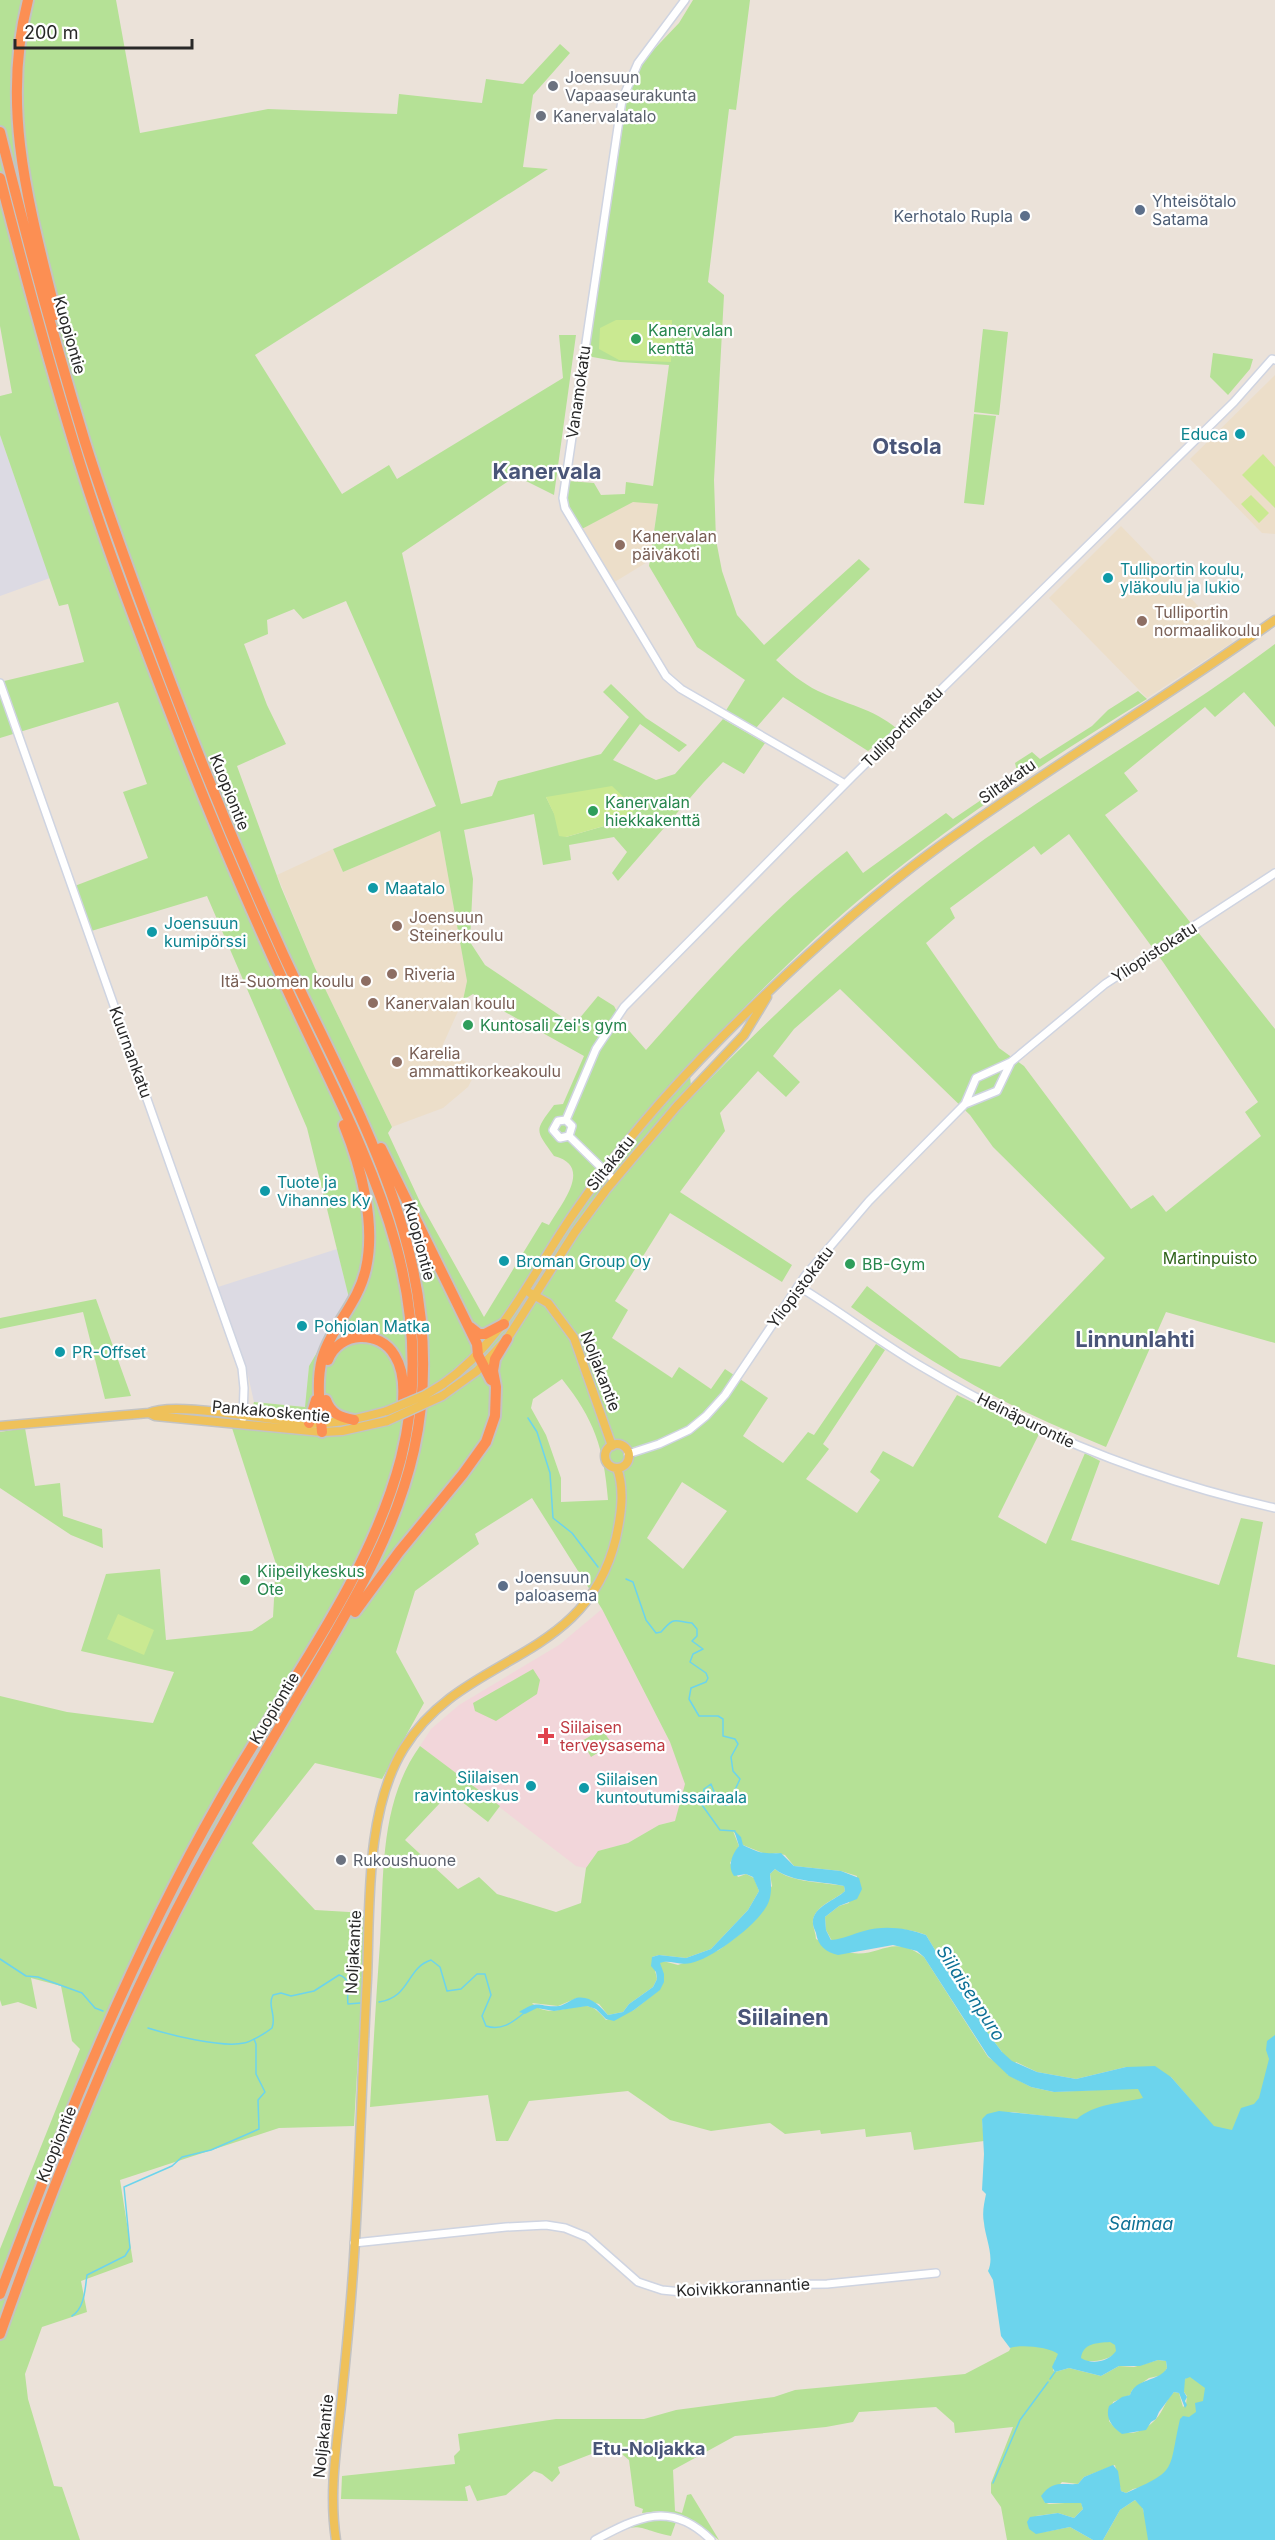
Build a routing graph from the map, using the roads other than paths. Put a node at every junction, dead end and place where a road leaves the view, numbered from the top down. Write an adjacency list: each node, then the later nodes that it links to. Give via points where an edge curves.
1 (28, 0): 5 (highway, via 18,41 15,123 21,174 58,325)
2 (685, 0): 10 (street, Vanamokatu, via 638,63 622,100 573,428 565,508 666,676 681,689)
3 (0, 132): 5 (highway, Kuopiontie)
4 (0, 178): 8 (highway, Kuopiontie, via 74,445 105,538)
5 (60, 355): 8 (highway, Kuopiontie)
6 (1274, 360): 10 (street, Tulliportinkatu)
7 (1275, 620): 12 (main road, Siltakatu, via 931,853 831,934)
8 (156, 658): 14 (highway, Kuopiontie, via 159,683 232,867); 16 (highway, Kuopiontie, via 170,679 247,872)
9 (0, 683): 31 (street, Kuurnankatu, via 242,1368)
10 (845, 784): 17 (street, Tulliportinkatu, via 624,1007 596,1049)
11 (1275, 873): 13 (street, Yliopistokatu, via 1105,984)
12 (771, 989): 19 (main road, Siltakatu, via 665,1099); 20 (main road, Siltakatu, via 744,1035)
13 (1011, 1062): 15 (street, Yliopistokatu, via 976,1078); 15 (street, Yliopistokatu, via 997,1091)
14 (330, 1079): 28 (highway, via 330,1093 345,1127 363,1190 369,1243 356,1299 322,1358); 37 (highway, Kuopiontie, via 391,1222 404,1277 412,1345)
15 (965, 1104): 21 (street, Yliopistokatu, via 870,1201)
16 (358, 1113): 24 (highway, via 369,1125); 41 (highway, Kuopiontie, via 391,1190 411,1252 422,1316 423,1385 415,1442 402,1492 382,1546)
17 (566, 1120): 18 (street, via 572,1126); 18 (street, via 558,1120 553,1131 560,1138)
18 (569, 1136): 19 (street)
19 (604, 1172): 20 (street); 22 (main road, Siltakatu)
20 (614, 1180): 23 (main road, Siltakatu)
21 (798, 1286): 38 (street, Yliopistokatu, via 725,1395 706,1416 689,1430); 40 (street, Heinäpurontie, via 923,1368 1019,1420 1142,1470)
22 (525, 1290): 23 (main road, Noljakantie); 25 (main road, Siltakatu)
23 (535, 1296): 26 (main road, Siltakatu); 36 (main road, Noljakantie, via 549,1303 574,1338)
24 (466, 1322): 25 (highway, via 478,1334); 27 (highway)
25 (504, 1324): 27 (main road, Siltakatu)
26 (507, 1339): 27 (main road, Siltakatu); 29 (highway, via 495,1359)
27 (480, 1360): 29 (highway); 32 (main road, Pankakoskentie, bridge, via 426,1395); 35 (main road, Pankakoskentie, bridge, via 442,1396 387,1422 363,1428)
28 (319, 1386): 33 (highway); 35 (highway)
29 (495, 1394): 41 (highway, via 495,1416 479,1453 351,1617)
30 (326, 1400): 32 (highway, via 335,1414); 35 (highway); 37 (highway, via 326,1367 335,1347 353,1338 367,1337 388,1346 401,1372 404,1393 399,1437)
31 (242, 1420): 33 (main road, Pankakoskentie); 34 (main road, Pankakoskentie, via 149,1413); 35 (main road, Pankakoskentie)
32 (354, 1420): 35 (main road, Pankakoskentie)
33 (309, 1423): 35 (main road, Pankakoskentie)
34 (0, 1426)
35 (325, 1428)
36 (612, 1446): 38 (main road, via 624,1447); 39 (main road, via 605,1459)
37 (403, 1449): 44 (highway, Kuopiontie, via 382,1519 356,1572 220,1800 139,1955 51,2158)
38 (628, 1454): 39 (main road, via 627,1462)
39 (617, 1468): 42 (main road, Noljakantie, via 622,1495 619,1524 609,1559 588,1599 541,1644 467,1685 436,1709 404,1748 386,1786 375,1834 369,1916)
40 (1275, 1508)
41 (341, 1623): 45 (highway, Kuopiontie, via 247,1781 152,1960 64,2163)
42 (354, 2243): 43 (street, Koivikkorannantie, via 546,2225 587,2237 638,2282 682,2292); 46 (main road, Noljakantie, via 333,2474)
43 (936, 2273)
44 (0, 2294)
45 (0, 2334)
46 (336, 2540)
47 (595, 2540): 48 (street, via 639,2518 662,2515 690,2523)
48 (711, 2540)

